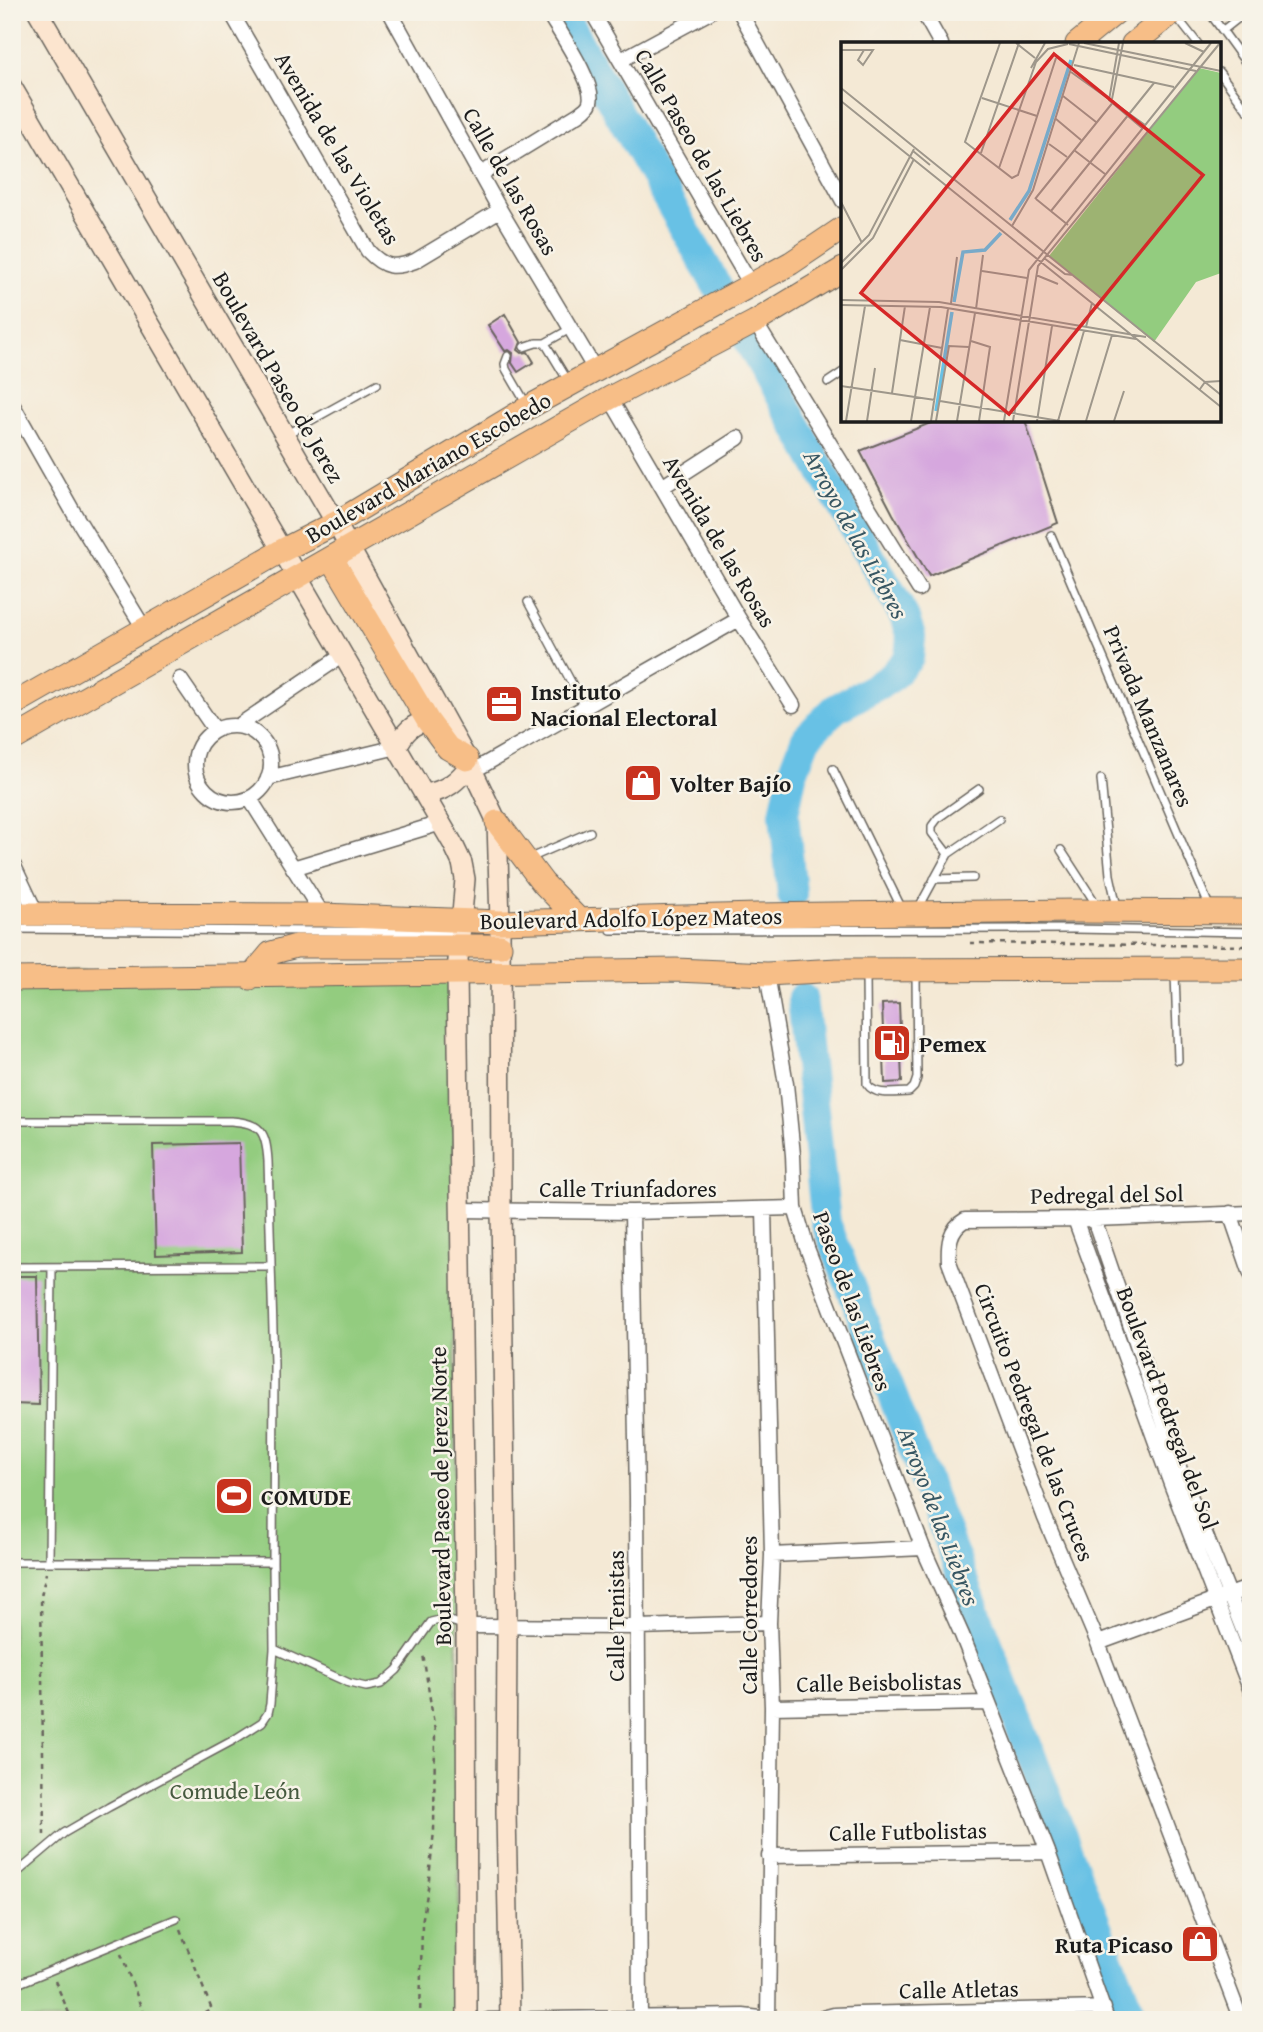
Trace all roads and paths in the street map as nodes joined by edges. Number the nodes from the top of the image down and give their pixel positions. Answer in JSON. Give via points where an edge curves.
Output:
{"nodes":[{"id":1,"x":38,"y":12,"type":"edge"},
{"id":2,"x":231,"y":12,"type":"edge"},
{"id":3,"x":390,"y":12,"type":"edge"},
{"id":4,"x":548,"y":12,"type":"edge"},
{"id":5,"x":592,"y":12,"type":"edge"},
{"id":6,"x":710,"y":12,"type":"edge"},
{"id":7,"x":740,"y":12,"type":"edge"},
{"id":8,"x":923,"y":12,"type":"edge"},
{"id":9,"x":1043,"y":12,"type":"edge"},
{"id":10,"x":1054,"y":12,"type":"edge"},
{"id":11,"x":1173,"y":12,"type":"edge"},
{"id":12,"x":1209,"y":12,"type":"edge"},
{"id":13,"x":1246,"y":12,"type":"edge"},
{"id":14,"x":1108,"y":15,"type":"edge"},
{"id":15,"x":1223,"y":31,"type":"junction"},
{"id":16,"x":940,"y":42,"type":"edge"},
{"id":17,"x":1079,"y":42,"type":"edge"},
{"id":18,"x":1136,"y":42,"type":"edge"},
{"id":19,"x":1196,"y":42,"type":"edge"},
{"id":20,"x":621,"y":61,"type":"junction"},
{"id":21,"x":1251,"y":70,"type":"edge"},
{"id":22,"x":1221,"y":75,"type":"edge"},
{"id":23,"x":12,"y":87,"type":"edge"},
{"id":24,"x":1247,"y":110,"type":"dead end"},
{"id":25,"x":481,"y":174,"type":"junction"},
{"id":26,"x":841,"y":197,"type":"edge"},
{"id":27,"x":500,"y":210,"type":"junction"},
{"id":28,"x":841,"y":229,"type":"edge"},
{"id":29,"x":841,"y":270,"type":"edge"},
{"id":30,"x":751,"y":285,"type":"junction"},
{"id":31,"x":755,"y":322,"type":"junction"},
{"id":32,"x":571,"y":329,"type":"junction"},
{"id":33,"x":545,"y":343,"type":"junction"},
{"id":34,"x":524,"y":347,"type":"dead end"},
{"id":35,"x":508,"y":356,"type":"dead end"},
{"id":36,"x":596,"y":371,"type":"junction"},
{"id":37,"x":841,"y":373,"type":"edge"},
{"id":38,"x":828,"y":382,"type":"dead end"},
{"id":39,"x":376,"y":384,"type":"dead end"},
{"id":40,"x":570,"y":384,"type":"junction"},
{"id":41,"x":610,"y":398,"type":"junction"},
{"id":42,"x":12,"y":404,"type":"edge"},
{"id":43,"x":529,"y":407,"type":"junction"},
{"id":44,"x":285,"y":436,"type":"junction"},
{"id":45,"x":738,"y":438,"type":"dead end"},
{"id":46,"x":662,"y":487,"type":"junction"},
{"id":47,"x":336,"y":523,"type":"junction"},
{"id":48,"x":1051,"y":535,"type":"dead end"},
{"id":49,"x":283,"y":550,"type":"junction"},
{"id":50,"x":341,"y":554,"type":"junction"},
{"id":51,"x":297,"y":578,"type":"junction"},
{"id":52,"x":919,"y":589,"type":"dead end"},
{"id":53,"x":528,"y":602,"type":"dead end"},
{"id":54,"x":739,"y":620,"type":"junction"},
{"id":55,"x":145,"y":630,"type":"junction"},
{"id":56,"x":343,"y":654,"type":"junction"},
{"id":57,"x":180,"y":679,"type":"dead end"},
{"id":58,"x":12,"y":705,"type":"edge"},
{"id":59,"x":793,"y":705,"type":"dead end"},
{"id":60,"x":584,"y":706,"type":"junction"},
{"id":61,"x":428,"y":721,"type":"junction"},
{"id":62,"x":238,"y":726,"type":"junction"},
{"id":63,"x":215,"y":730,"type":"junction"},
{"id":64,"x":12,"y":740,"type":"edge"},
{"id":65,"x":397,"y":747,"type":"junction"},
{"id":66,"x":470,"y":765,"type":"junction"},
{"id":67,"x":833,"y":769,"type":"dead end"},
{"id":68,"x":268,"y":778,"type":"junction"},
{"id":69,"x":1101,"y":779,"type":"dead end"},
{"id":70,"x":979,"y":789,"type":"dead end"},
{"id":71,"x":425,"y":794,"type":"junction"},
{"id":72,"x":250,"y":799,"type":"junction"},
{"id":73,"x":999,"y":819,"type":"dead end"},
{"id":74,"x":442,"y":822,"type":"junction"},
{"id":75,"x":497,"y":822,"type":"junction"},
{"id":76,"x":590,"y":832,"type":"dead end"},
{"id":77,"x":1061,"y":850,"type":"dead end"},
{"id":78,"x":948,"y":854,"type":"junction"},
{"id":79,"x":526,"y":860,"type":"junction"},
{"id":80,"x":12,"y":862,"type":"edge"},
{"id":81,"x":293,"y":868,"type":"junction"},
{"id":82,"x":973,"y":877,"type":"dead end"},
{"id":83,"x":934,"y":878,"type":"junction"},
{"id":84,"x":1109,"y":911,"type":"junction"},
{"id":85,"x":1212,"y":912,"type":"junction"},
{"id":86,"x":1251,"y":912,"type":"edge"},
{"id":87,"x":910,"y":913,"type":"junction"},
{"id":88,"x":12,"y":914,"type":"edge"},
{"id":89,"x":36,"y":914,"type":"junction"},
{"id":90,"x":323,"y":915,"type":"junction"},
{"id":91,"x":587,"y":925,"type":"junction"},
{"id":92,"x":12,"y":929,"type":"edge"},
{"id":93,"x":500,"y":932,"type":"junction"},
{"id":94,"x":1251,"y":932,"type":"edge"},
{"id":95,"x":463,"y":933,"type":"junction"},
{"id":96,"x":970,"y":943,"type":"dead end"},
{"id":97,"x":1251,"y":946,"type":"edge"},
{"id":98,"x":1175,"y":969,"type":"junction"},
{"id":99,"x":1251,"y":969,"type":"edge"},
{"id":100,"x":866,"y":970,"type":"junction"},
{"id":101,"x":916,"y":970,"type":"junction"},
{"id":102,"x":457,"y":972,"type":"junction"},
{"id":103,"x":500,"y":973,"type":"junction"},
{"id":104,"x":767,"y":974,"type":"junction"},
{"id":105,"x":250,"y":978,"type":"junction"},
{"id":106,"x":12,"y":979,"type":"edge"},
{"id":107,"x":1178,"y":1060,"type":"dead end"},
{"id":108,"x":12,"y":1121,"type":"edge"},
{"id":109,"x":795,"y":1208,"type":"junction"},
{"id":110,"x":764,"y":1209,"type":"junction"},
{"id":111,"x":461,"y":1210,"type":"junction"},
{"id":112,"x":501,"y":1210,"type":"junction"},
{"id":113,"x":632,"y":1212,"type":"junction"},
{"id":114,"x":1230,"y":1213,"type":"junction"},
{"id":115,"x":1251,"y":1213,"type":"edge"},
{"id":116,"x":1075,"y":1219,"type":"junction"},
{"id":117,"x":1094,"y":1219,"type":"junction"},
{"id":118,"x":965,"y":1220,"type":"joint"},
{"id":119,"x":271,"y":1266,"type":"junction"},
{"id":120,"x":12,"y":1267,"type":"edge"},
{"id":121,"x":52,"y":1267,"type":"junction"},
{"id":122,"x":1251,"y":1273,"type":"edge"},
{"id":123,"x":923,"y":1548,"type":"junction"},
{"id":124,"x":772,"y":1555,"type":"junction"},
{"id":125,"x":12,"y":1562,"type":"edge"},
{"id":126,"x":49,"y":1562,"type":"junction"},
{"id":127,"x":274,"y":1562,"type":"junction"},
{"id":128,"x":1251,"y":1587,"type":"edge"},
{"id":129,"x":1231,"y":1595,"type":"junction"},
{"id":130,"x":1215,"y":1601,"type":"junction"},
{"id":131,"x":769,"y":1623,"type":"junction"},
{"id":132,"x":466,"y":1626,"type":"junction"},
{"id":133,"x":638,"y":1627,"type":"junction"},
{"id":134,"x":507,"y":1628,"type":"junction"},
{"id":135,"x":420,"y":1637,"type":"junction"},
{"id":136,"x":1098,"y":1643,"type":"junction"},
{"id":137,"x":274,"y":1649,"type":"junction"},
{"id":138,"x":1251,"y":1650,"type":"edge"},
{"id":139,"x":1251,"y":1691,"type":"edge"},
{"id":140,"x":988,"y":1703,"type":"junction"},
{"id":141,"x":772,"y":1707,"type":"junction"},
{"id":142,"x":44,"y":1849,"type":"junction"},
{"id":143,"x":1048,"y":1852,"type":"junction"},
{"id":144,"x":769,"y":1856,"type":"junction"},
{"id":145,"x":12,"y":1877,"type":"edge"},
{"id":146,"x":176,"y":1919,"type":"joint"},
{"id":147,"x":117,"y":1943,"type":"junction"},
{"id":148,"x":51,"y":1970,"type":"junction"},
{"id":149,"x":12,"y":1986,"type":"edge"},
{"id":150,"x":1105,"y":2014,"type":"edge"},
{"id":151,"x":640,"y":2018,"type":"edge"},
{"id":152,"x":510,"y":2019,"type":"edge"},
{"id":153,"x":772,"y":2019,"type":"edge"},
{"id":154,"x":72,"y":2020,"type":"edge"},
{"id":155,"x":146,"y":2020,"type":"edge"},
{"id":156,"x":190,"y":2020,"type":"edge"},
{"id":157,"x":420,"y":2020,"type":"edge"},
{"id":158,"x":467,"y":2020,"type":"edge"},
{"id":159,"x":488,"y":2020,"type":"edge"},
{"id":160,"x":815,"y":2020,"type":"edge"},
{"id":161,"x":1241,"y":2020,"type":"edge"}],
"edges":[{"from":1,"to":44,"type":"main road","name":"Boulevard Paseo de Jerez"},
{"from":2,"to":27,"type":"street","name":"Avenida de las Violetas","via":[[378,262],[388,267],[415,261]]},
{"from":3,"to":25,"type":"street","name":"Calle de las Rosas"},
{"from":4,"to":25,"type":"street","via":[[584,75],[592,94],[590,105]]},
{"from":5,"to":20,"type":"street","name":"Calle Paseo de las Liebres"},
{"from":6,"to":20,"type":"street"},
{"from":7,"to":26,"type":"street"},
{"from":8,"to":16,"type":"street"},
{"from":9,"to":10,"type":"lane"},
{"from":11,"to":18,"type":"main road"},
{"from":11,"to":19,"type":"lane"},
{"from":12,"to":15,"type":"lane"},
{"from":13,"to":15,"type":"lane"},
{"from":14,"to":17,"type":"main road"},
{"from":15,"to":21,"type":"lane"},
{"from":20,"to":30,"type":"street","name":"Calle Paseo de las Liebres"},
{"from":22,"to":24,"type":"lane"},
{"from":23,"to":49,"type":"main road"},
{"from":25,"to":27,"type":"street","name":"Calle de las Rosas"},
{"from":27,"to":32,"type":"street","name":"Calle de las Rosas"},
{"from":28,"to":30,"type":"main road","name":"Boulevard Mariano Escobedo"},
{"from":29,"to":31,"type":"main road","name":"Boulevard Mariano Escobedo"},
{"from":30,"to":36,"type":"main road","name":"Boulevard Mariano Escobedo"},
{"from":31,"to":41,"type":"main road","name":"Boulevard Mariano Escobedo"},
{"from":31,"to":52,"type":"street"},
{"from":32,"to":33,"type":"lane"},
{"from":32,"to":36,"type":"street","name":"Calle de las Rosas"},
{"from":33,"to":34,"type":"lane"},
{"from":33,"to":40,"type":"lane"},
{"from":35,"to":43,"type":"lane","via":[[506,369]]},
{"from":36,"to":40,"type":"main road","name":"Boulevard Mariano Escobedo"},
{"from":37,"to":38,"type":"lane"},
{"from":39,"to":44,"type":"lane"},
{"from":40,"to":43,"type":"main road","name":"Boulevard Mariano Escobedo"},
{"from":41,"to":46,"type":"street","name":"Avenida de las Rosas"},
{"from":41,"to":50,"type":"main road","name":"Boulevard Mariano Escobedo"},
{"from":42,"to":55,"type":"street"},
{"from":43,"to":47,"type":"main road","name":"Boulevard Mariano Escobedo"},
{"from":44,"to":47,"type":"main road","name":"Boulevard Paseo de Jerez"},
{"from":45,"to":46,"type":"street"},
{"from":46,"to":54,"type":"street","name":"Avenida de las Rosas"},
{"from":47,"to":49,"type":"main road","name":"Boulevard Mariano Escobedo"},
{"from":47,"to":50,"type":"main road","name":"Boulevard Paseo de Jerez"},
{"from":48,"to":85,"type":"lane","name":"Privada Manzanares"},
{"from":49,"to":51,"type":"main road"},
{"from":49,"to":55,"type":"main road","name":"Boulevard Mariano Escobedo"},
{"from":50,"to":51,"type":"main road","name":"Boulevard Mariano Escobedo"},
{"from":50,"to":61,"type":"main road"},
{"from":50,"to":66,"type":"main road","name":"Boulevard Paseo de Jerez"},
{"from":51,"to":56,"type":"main road"},
{"from":51,"to":64,"type":"main road","name":"Boulevard Mariano Escobedo"},
{"from":53,"to":60,"type":"lane"},
{"from":54,"to":59,"type":"street","name":"Avenida de las Rosas"},
{"from":54,"to":60,"type":"street"},
{"from":55,"to":58,"type":"main road","name":"Boulevard Mariano Escobedo"},
{"from":56,"to":62,"type":"street"},
{"from":56,"to":65,"type":"main road"},
{"from":57,"to":63,"type":"street"},
{"from":60,"to":66,"type":"street"},
{"from":61,"to":65,"type":"main road","via":[[410,728]]},
{"from":61,"to":66,"type":"main road"},
{"from":62,"to":63,"type":"street"},
{"from":62,"to":68,"type":"street","via":[[254,732],[266,745],[271,761]]},
{"from":63,"to":72,"type":"street","via":[[200,743],[194,762],[198,782],[211,797],[230,803]]},
{"from":65,"to":68,"type":"street"},
{"from":65,"to":71,"type":"main road"},
{"from":66,"to":71,"type":"main road","via":[[453,784]]},
{"from":66,"to":75,"type":"main road","name":"Boulevard Paseo de Jerez"},
{"from":67,"to":87,"type":"lane"},
{"from":68,"to":72,"type":"street"},
{"from":69,"to":84,"type":"lane"},
{"from":70,"to":78,"type":"lane","via":[[932,826]]},
{"from":71,"to":74,"type":"main road"},
{"from":72,"to":81,"type":"street"},
{"from":73,"to":78,"type":"lane"},
{"from":74,"to":81,"type":"street"},
{"from":74,"to":95,"type":"main road","via":[[462,863]]},
{"from":75,"to":79,"type":"main road"},
{"from":75,"to":93,"type":"main road","name":"Boulevard Paseo de Jerez"},
{"from":76,"to":79,"type":"lane"},
{"from":77,"to":84,"type":"lane"},
{"from":78,"to":83,"type":"lane"},
{"from":79,"to":91,"type":"main road","via":[[557,899]]},
{"from":80,"to":89,"type":"street"},
{"from":81,"to":90,"type":"street"},
{"from":82,"to":83,"type":"lane"},
{"from":83,"to":87,"type":"lane"},
{"from":84,"to":85,"type":"main road","name":"Boulevard Adolfo López Mateos"},
{"from":84,"to":87,"type":"main road","name":"Boulevard Adolfo López Mateos"},
{"from":85,"to":86,"type":"main road","name":"Boulevard Adolfo López Mateos"},
{"from":87,"to":91,"type":"main road","name":"Boulevard Adolfo López Mateos","via":[[756,915]]},
{"from":88,"to":89,"type":"main road","name":"Boulevard Adolfo López Mateos"},
{"from":89,"to":90,"type":"main road","name":"Boulevard Adolfo López Mateos"},
{"from":90,"to":95,"type":"main road","name":"Boulevard Adolfo López Mateos"},
{"from":91,"to":93,"type":"main road","name":"Boulevard Adolfo López Mateos"},
{"from":91,"to":94,"type":"lane"},
{"from":92,"to":95,"type":"lane"},
{"from":93,"to":95,"type":"main road","name":"Boulevard Adolfo López Mateos"},
{"from":93,"to":103,"type":"main road","name":"Boulevard Paseo de Jerez"},
{"from":95,"to":102,"type":"main road"},
{"from":95,"to":105,"type":"main road","via":[[296,946],[271,953]]},
{"from":96,"to":97,"type":"path"},
{"from":98,"to":99,"type":"main road"},
{"from":98,"to":101,"type":"main road"},
{"from":98,"to":107,"type":"lane"},
{"from":100,"to":101,"type":"main road"},
{"from":100,"to":101,"type":"lane","via":[[867,1084],[877,1092],[909,1092],[917,1078]]},
{"from":100,"to":104,"type":"main road"},
{"from":102,"to":103,"type":"main road"},
{"from":102,"to":105,"type":"main road"},
{"from":102,"to":111,"type":"main road","name":"Boulevard Paseo de Jerez Norte"},
{"from":103,"to":104,"type":"main road","via":[[676,970]]},
{"from":103,"to":112,"type":"main road"},
{"from":104,"to":109,"type":"street","name":"Paseo de las Liebres","via":[[786,1084]]},
{"from":105,"to":106,"type":"main road"},
{"from":108,"to":119,"type":"lane","via":[[231,1121],[257,1126],[267,1148]]},
{"from":109,"to":110,"type":"street","name":"Calle Triunfadores"},
{"from":109,"to":123,"type":"street","name":"Paseo de las Liebres","via":[[832,1317]]},
{"from":110,"to":113,"type":"street","name":"Calle Triunfadores"},
{"from":110,"to":124,"type":"street","name":"Calle Corredores"},
{"from":111,"to":112,"type":"street","name":"Calle Triunfadores"},
{"from":111,"to":132,"type":"main road","name":"Boulevard Paseo de Jerez Norte"},
{"from":112,"to":113,"type":"street","name":"Calle Triunfadores"},
{"from":112,"to":134,"type":"main road"},
{"from":113,"to":133,"type":"street","name":"Calle Tenistas"},
{"from":114,"to":115,"type":"street","name":"Pedregal del Sol"},
{"from":114,"to":117,"type":"street","name":"Pedregal del Sol"},
{"from":114,"to":122,"type":"street"},
{"from":116,"to":117,"type":"street","name":"Pedregal del Sol"},
{"from":116,"to":118,"type":"street","name":"Pedregal del Sol"},
{"from":116,"to":130,"type":"street","name":"Boulevard Pedregal del Sol"},
{"from":117,"to":129,"type":"street","name":"Boulevard Pedregal del Sol","via":[[1180,1470]]},
{"from":118,"to":136,"type":"street","name":"Circuito Pedregal de las Cruces","via":[[950,1238],[949,1262],[1045,1518]]},
{"from":119,"to":121,"type":"lane"},
{"from":119,"to":127,"type":"lane"},
{"from":120,"to":121,"type":"lane"},
{"from":121,"to":126,"type":"lane"},
{"from":123,"to":124,"type":"street"},
{"from":123,"to":140,"type":"street","name":"Paseo de las Liebres"},
{"from":124,"to":131,"type":"street","name":"Calle Corredores"},
{"from":125,"to":126,"type":"lane"},
{"from":126,"to":127,"type":"lane"},
{"from":126,"to":142,"type":"path","via":[[41,1596]]},
{"from":127,"to":137,"type":"lane"},
{"from":128,"to":129,"type":"street"},
{"from":129,"to":130,"type":"street"},
{"from":129,"to":138,"type":"street","name":"Boulevard Pedregal del Sol"},
{"from":130,"to":136,"type":"street"},
{"from":130,"to":139,"type":"street","name":"Boulevard Pedregal del Sol"},
{"from":131,"to":133,"type":"street"},
{"from":131,"to":141,"type":"street","name":"Calle Corredores"},
{"from":132,"to":134,"type":"street"},
{"from":132,"to":135,"type":"lane","via":[[438,1619]]},
{"from":132,"to":158,"type":"main road","name":"Boulevard Paseo de Jerez Norte"},
{"from":133,"to":134,"type":"street"},
{"from":133,"to":151,"type":"street","name":"Calle Tenistas"},
{"from":134,"to":152,"type":"main road"},
{"from":135,"to":137,"type":"lane","via":[[397,1670],[381,1684],[366,1686],[349,1683]]},
{"from":135,"to":157,"type":"path","via":[[435,1731],[434,1831],[422,1923]]},
{"from":136,"to":161,"type":"street","name":"Circuito Pedregal de las Cruces"},
{"from":137,"to":142,"type":"lane","via":[[270,1704],[262,1722],[64,1833]]},
{"from":140,"to":141,"type":"street","name":"Calle Beisbolistas"},
{"from":140,"to":143,"type":"street","name":"Paseo de las Liebres"},
{"from":141,"to":144,"type":"street","name":"Calle Corredores"},
{"from":142,"to":145,"type":"lane"},
{"from":143,"to":144,"type":"street","name":"Calle Futbolistas"},
{"from":143,"to":150,"type":"street","name":"Paseo de las Liebres"},
{"from":144,"to":153,"type":"street","name":"Calle Corredores"},
{"from":146,"to":147,"type":"lane"},
{"from":146,"to":156,"type":"path","via":[[212,2010]]},
{"from":147,"to":148,"type":"lane"},
{"from":147,"to":155,"type":"path"},
{"from":148,"to":149,"type":"lane"},
{"from":148,"to":154,"type":"path"},
{"from":150,"to":160,"type":"street","name":"Calle Atletas","via":[[857,2014]]},
{"from":151,"to":152,"type":"street"},
{"from":151,"to":153,"type":"street"},
{"from":152,"to":159,"type":"street"}]}
